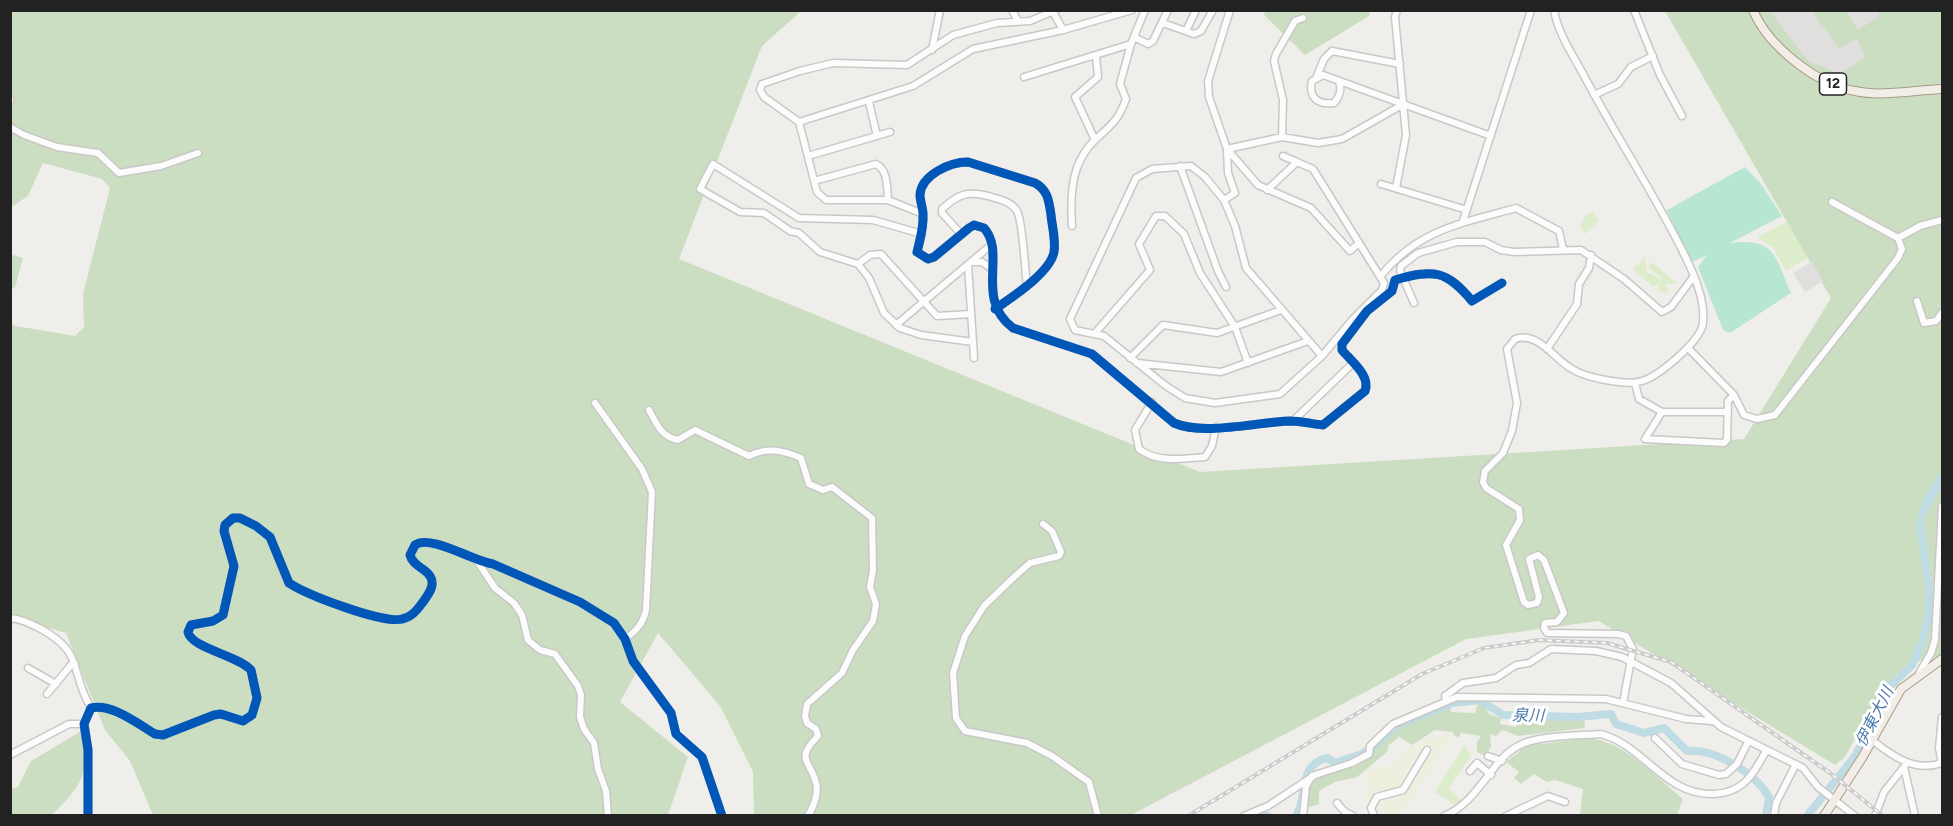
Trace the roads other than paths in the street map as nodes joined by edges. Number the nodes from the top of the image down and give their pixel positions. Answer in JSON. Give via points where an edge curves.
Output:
{"nodes":[{"id":1,"x":940,"y":10,"type":"edge"},
{"id":2,"x":1012,"y":10,"type":"edge"},
{"id":3,"x":1132,"y":10,"type":"edge"},
{"id":4,"x":1145,"y":10,"type":"edge"},
{"id":5,"x":1168,"y":10,"type":"edge"},
{"id":6,"x":1196,"y":10,"type":"edge"},
{"id":7,"x":1213,"y":10,"type":"edge"},
{"id":8,"x":1230,"y":10,"type":"edge"},
{"id":9,"x":1397,"y":10,"type":"edge"},
{"id":10,"x":1531,"y":10,"type":"edge"},
{"id":11,"x":1554,"y":10,"type":"edge"},
{"id":12,"x":1634,"y":10,"type":"edge"},
{"id":13,"x":1753,"y":10,"type":"edge"},
{"id":14,"x":1053,"y":11,"type":"edge"},
{"id":15,"x":1116,"y":13,"type":"edge"},
{"id":16,"x":1303,"y":18,"type":"dead end"},
{"id":17,"x":1018,"y":21,"type":"junction"},
{"id":18,"x":1163,"y":23,"type":"junction"},
{"id":19,"x":1063,"y":30,"type":"junction"},
{"id":20,"x":1186,"y":31,"type":"junction"},
{"id":21,"x":1134,"y":37,"type":"junction"},
{"id":22,"x":1131,"y":44,"type":"junction"},
{"id":23,"x":932,"y":50,"type":"junction"},
{"id":24,"x":1095,"y":56,"type":"junction"},
{"id":25,"x":1653,"y":56,"type":"junction"},
{"id":26,"x":1400,"y":64,"type":"junction"},
{"id":27,"x":1317,"y":76,"type":"junction"},
{"id":28,"x":1024,"y":77,"type":"dead end"},
{"id":29,"x":1339,"y":81,"type":"junction"},
{"id":30,"x":1942,"y":89,"type":"edge"},
{"id":31,"x":1594,"y":95,"type":"junction"},
{"id":32,"x":869,"y":102,"type":"junction"},
{"id":33,"x":1402,"y":105,"type":"junction"},
{"id":34,"x":1682,"y":116,"type":"dead end"},
{"id":35,"x":799,"y":122,"type":"junction"},
{"id":36,"x":10,"y":127,"type":"edge"},
{"id":37,"x":890,"y":132,"type":"dead end"},
{"id":38,"x":876,"y":136,"type":"junction"},
{"id":39,"x":1491,"y":136,"type":"junction"},
{"id":40,"x":1282,"y":137,"type":"junction"},
{"id":41,"x":1095,"y":140,"type":"junction"},
{"id":42,"x":1227,"y":149,"type":"junction"},
{"id":43,"x":198,"y":153,"type":"dead end"},
{"id":44,"x":808,"y":156,"type":"junction"},
{"id":45,"x":1283,"y":156,"type":"dead end"},
{"id":46,"x":1297,"y":162,"type":"junction"},
{"id":47,"x":1180,"y":166,"type":"junction"},
{"id":48,"x":814,"y":181,"type":"junction"},
{"id":49,"x":1381,"y":184,"type":"dead end"},
{"id":50,"x":1396,"y":188,"type":"junction"},
{"id":51,"x":1267,"y":190,"type":"junction"},
{"id":52,"x":888,"y":200,"type":"junction"},
{"id":53,"x":1224,"y":200,"type":"junction"},
{"id":54,"x":1832,"y":202,"type":"dead end"},
{"id":55,"x":1467,"y":210,"type":"junction"},
{"id":56,"x":923,"y":214,"type":"junction"},
{"id":57,"x":799,"y":218,"type":"junction"},
{"id":58,"x":1942,"y":220,"type":"edge"},
{"id":59,"x":1463,"y":221,"type":"junction"},
{"id":60,"x":1072,"y":226,"type":"dead end"},
{"id":61,"x":799,"y":233,"type":"junction"},
{"id":62,"x":922,"y":234,"type":"junction"},
{"id":63,"x":961,"y":234,"type":"junction"},
{"id":64,"x":1898,"y":238,"type":"junction"},
{"id":65,"x":1359,"y":243,"type":"junction"},
{"id":66,"x":991,"y":245,"type":"junction"},
{"id":67,"x":1563,"y":249,"type":"junction"},
{"id":68,"x":1591,"y":255,"type":"junction"},
{"id":69,"x":970,"y":263,"type":"junction"},
{"id":70,"x":858,"y":264,"type":"junction"},
{"id":71,"x":992,"y":270,"type":"junction"},
{"id":72,"x":1694,"y":276,"type":"junction"},
{"id":73,"x":1380,"y":277,"type":"junction"},
{"id":74,"x":1403,"y":278,"type":"junction"},
{"id":75,"x":1502,"y":282,"type":"dead end"},
{"id":76,"x":1027,"y":286,"type":"junction"},
{"id":77,"x":1226,"y":287,"type":"dead end"},
{"id":78,"x":924,"y":300,"type":"junction"},
{"id":79,"x":1917,"y":301,"type":"dead end"},
{"id":80,"x":1414,"y":303,"type":"dead end"},
{"id":81,"x":995,"y":309,"type":"junction"},
{"id":82,"x":1281,"y":310,"type":"junction"},
{"id":83,"x":1942,"y":313,"type":"edge"},
{"id":84,"x":970,"y":314,"type":"junction"},
{"id":85,"x":896,"y":325,"type":"junction"},
{"id":86,"x":1235,"y":327,"type":"junction"},
{"id":87,"x":1096,"y":332,"type":"junction"},
{"id":88,"x":1308,"y":341,"type":"junction"},
{"id":89,"x":973,"y":342,"type":"junction"},
{"id":90,"x":1688,"y":348,"type":"junction"},
{"id":91,"x":1547,"y":349,"type":"junction"},
{"id":92,"x":1322,"y":356,"type":"junction"},
{"id":93,"x":974,"y":358,"type":"dead end"},
{"id":94,"x":1133,"y":361,"type":"junction"},
{"id":95,"x":1248,"y":363,"type":"junction"},
{"id":96,"x":1353,"y":363,"type":"junction"},
{"id":97,"x":1635,"y":382,"type":"junction"},
{"id":98,"x":1734,"y":395,"type":"junction"},
{"id":99,"x":1152,"y":402,"type":"junction"},
{"id":100,"x":595,"y":403,"type":"dead end"},
{"id":101,"x":649,"y":410,"type":"dead end"},
{"id":102,"x":1662,"y":412,"type":"junction"},
{"id":103,"x":1726,"y":412,"type":"junction"},
{"id":104,"x":1293,"y":421,"type":"junction"},
{"id":105,"x":1216,"y":427,"type":"junction"},
{"id":106,"x":1942,"y":506,"type":"edge"},
{"id":107,"x":1043,"y":524,"type":"dead end"},
{"id":108,"x":477,"y":561,"type":"junction"},
{"id":109,"x":10,"y":618,"type":"edge"},
{"id":110,"x":625,"y":639,"type":"junction"},
{"id":111,"x":1942,"y":658,"type":"edge"},
{"id":112,"x":1632,"y":661,"type":"junction"},
{"id":113,"x":75,"y":664,"type":"junction"},
{"id":114,"x":28,"y":668,"type":"dead end"},
{"id":115,"x":1915,"y":679,"type":"junction"},
{"id":116,"x":56,"y":684,"type":"junction"},
{"id":117,"x":48,"y":694,"type":"dead end"},
{"id":118,"x":1446,"y":700,"type":"junction"},
{"id":119,"x":1623,"y":703,"type":"junction"},
{"id":120,"x":91,"y":708,"type":"junction"},
{"id":121,"x":1942,"y":717,"type":"edge"},
{"id":122,"x":1712,"y":721,"type":"junction"},
{"id":123,"x":84,"y":724,"type":"junction"},
{"id":124,"x":1655,"y":738,"type":"dead end"},
{"id":125,"x":1872,"y":740,"type":"junction"},
{"id":126,"x":1748,"y":742,"type":"junction"},
{"id":127,"x":1426,"y":750,"type":"dead end"},
{"id":128,"x":1766,"y":751,"type":"junction"},
{"id":129,"x":10,"y":755,"type":"edge"},
{"id":130,"x":1488,"y":756,"type":"dead end"},
{"id":131,"x":1502,"y":761,"type":"junction"},
{"id":132,"x":1942,"y":763,"type":"edge"},
{"id":133,"x":1796,"y":764,"type":"junction"},
{"id":134,"x":1905,"y":765,"type":"junction"},
{"id":135,"x":1470,"y":771,"type":"dead end"},
{"id":136,"x":1491,"y":775,"type":"junction"},
{"id":137,"x":1306,"y":779,"type":"junction"},
{"id":138,"x":1833,"y":799,"type":"junction"},
{"id":139,"x":1565,"y":802,"type":"dead end"},
{"id":140,"x":1337,"y":803,"type":"dead end"},
{"id":141,"x":88,"y":816,"type":"edge"},
{"id":142,"x":608,"y":816,"type":"edge"},
{"id":143,"x":722,"y":816,"type":"edge"},
{"id":144,"x":808,"y":816,"type":"edge"},
{"id":145,"x":1098,"y":816,"type":"edge"},
{"id":146,"x":1244,"y":816,"type":"edge"},
{"id":147,"x":1303,"y":816,"type":"edge"},
{"id":148,"x":1353,"y":816,"type":"edge"},
{"id":149,"x":1374,"y":816,"type":"edge"},
{"id":150,"x":1444,"y":816,"type":"edge"},
{"id":151,"x":1506,"y":816,"type":"edge"},
{"id":152,"x":1774,"y":816,"type":"edge"},
{"id":153,"x":1824,"y":816,"type":"edge"},
{"id":154,"x":1855,"y":816,"type":"edge"},
{"id":155,"x":1875,"y":816,"type":"edge"},
{"id":156,"x":1915,"y":816,"type":"edge"}],
"edges":[{"from":1,"to":23,"type":"street"},
{"from":2,"to":17,"type":"street"},
{"from":3,"to":15,"type":"street"},
{"from":4,"to":21,"type":"street"},
{"from":5,"to":18,"type":"street"},
{"from":6,"to":20,"type":"street"},
{"from":7,"to":20,"type":"street","via":[[1201,31]]},
{"from":8,"to":42,"type":"street","via":[[1208,81],[1209,97]]},
{"from":9,"to":26,"type":"street"},
{"from":10,"to":39,"type":"street"},
{"from":11,"to":31,"type":"street","via":[[1561,33]]},
{"from":12,"to":25,"type":"street"},
{"from":13,"to":30,"type":"main road","number":"12","via":[[1775,45],[1842,88],[1872,92]]},
{"from":14,"to":17,"type":"street","via":[[1030,21]]},
{"from":14,"to":19,"type":"street"},
{"from":15,"to":19,"type":"street"},
{"from":16,"to":40,"type":"street","via":[[1295,21],[1274,61],[1283,100]]},
{"from":17,"to":23,"type":"street","via":[[974,28]]},
{"from":18,"to":20,"type":"street"},
{"from":18,"to":21,"type":"street","via":[[1154,41],[1148,44]]},
{"from":19,"to":32,"type":"street","via":[[973,49],[932,76]]},
{"from":21,"to":22,"type":"street"},
{"from":22,"to":24,"type":"street"},
{"from":22,"to":41,"type":"street","via":[[1120,84],[1126,99],[1120,116]]},
{"from":23,"to":35,"type":"street","via":[[907,65],[833,63],[762,84],[764,97]]},
{"from":24,"to":28,"type":"street"},
{"from":24,"to":41,"type":"street","via":[[1098,77],[1075,97]]},
{"from":25,"to":31,"type":"street","via":[[1631,67],[1617,84]]},
{"from":25,"to":34,"type":"street"},
{"from":26,"to":27,"type":"street","via":[[1332,51]]},
{"from":26,"to":33,"type":"street"},
{"from":27,"to":29,"type":"street"},
{"from":27,"to":29,"type":"street","via":[[1310,89],[1318,103],[1334,103],[1339,98]]},
{"from":29,"to":33,"type":"street"},
{"from":31,"to":72,"type":"street","via":[[1652,192]]},
{"from":32,"to":35,"type":"street"},
{"from":32,"to":38,"type":"street"},
{"from":33,"to":39,"type":"street"},
{"from":33,"to":40,"type":"street","via":[[1342,139],[1318,143]]},
{"from":33,"to":50,"type":"street","via":[[1406,135]]},
{"from":35,"to":44,"type":"street"},
{"from":36,"to":43,"type":"street","via":[[57,147],[98,153],[119,173],[161,166]]},
{"from":37,"to":38,"type":"street"},
{"from":38,"to":44,"type":"street"},
{"from":39,"to":55,"type":"street"},
{"from":40,"to":42,"type":"street"},
{"from":41,"to":60,"type":"street","via":[[1071,180]]},
{"from":42,"to":51,"type":"street"},
{"from":42,"to":53,"type":"street","via":[[1228,173],[1235,193]]},
{"from":44,"to":48,"type":"street"},
{"from":45,"to":46,"type":"street"},
{"from":46,"to":51,"type":"street"},
{"from":46,"to":65,"type":"street","via":[[1313,169]]},
{"from":47,"to":53,"type":"street","via":[[1197,170]]},
{"from":47,"to":77,"type":"street"},
{"from":47,"to":87,"type":"street","via":[[1144,172],[1129,190],[1070,319],[1075,330]]},
{"from":48,"to":52,"type":"street","via":[[817,192],[826,200]]},
{"from":48,"to":52,"type":"street","via":[[876,164],[885,173]]},
{"from":49,"to":50,"type":"street"},
{"from":50,"to":55,"type":"street"},
{"from":51,"to":65,"type":"street","via":[[1311,208],[1350,251]]},
{"from":52,"to":56,"type":"street"},
{"from":53,"to":82,"type":"street","via":[[1235,226],[1242,261]]},
{"from":54,"to":64,"type":"street"},
{"from":55,"to":59,"type":"street"},
{"from":56,"to":62,"type":"street"},
{"from":56,"to":76,"type":"street","via":[[920,194],[926,182],[957,162],[968,162],[1041,187],[1050,202],[1054,251],[1051,260]]},
{"from":57,"to":61,"type":"street"},
{"from":57,"to":61,"type":"street","via":[[713,164],[700,189],[740,212],[764,213]]},
{"from":57,"to":62,"type":"street","via":[[873,220]]},
{"from":58,"to":64,"type":"street"},
{"from":59,"to":67,"type":"street","via":[[1522,209],[1559,231]]},
{"from":59,"to":73,"type":"street","via":[[1414,243]]},
{"from":61,"to":70,"type":"street","via":[[820,252]]},
{"from":62,"to":63,"type":"street","via":[[917,252],[928,259]]},
{"from":63,"to":66,"type":"street","via":[[979,226],[987,232]]},
{"from":63,"to":76,"type":"street","via":[[942,209],[959,195],[972,192],[1013,207],[1019,217]]},
{"from":64,"to":98,"type":"street","via":[[1902,249],[1898,258],[1775,415],[1757,419],[1744,415]]},
{"from":65,"to":73,"type":"street"},
{"from":66,"to":69,"type":"street"},
{"from":66,"to":71,"type":"street"},
{"from":67,"to":68,"type":"street"},
{"from":67,"to":74,"type":"street","via":[[1514,252],[1485,242],[1457,243],[1418,253],[1401,266]]},
{"from":68,"to":72,"type":"street","via":[[1662,312],[1671,307]]},
{"from":68,"to":91,"type":"street","via":[[1589,268],[1579,284],[1577,304]]},
{"from":69,"to":71,"type":"street","via":[[982,262]]},
{"from":69,"to":78,"type":"street"},
{"from":69,"to":84,"type":"street"},
{"from":70,"to":78,"type":"street","via":[[870,255],[881,254]]},
{"from":70,"to":85,"type":"street","via":[[869,278],[884,314]]},
{"from":71,"to":81,"type":"street"},
{"from":72,"to":90,"type":"street","via":[[1703,326]]},
{"from":73,"to":92,"type":"street","via":[[1384,283],[1382,290]]},
{"from":74,"to":75,"type":"street","via":[[1438,273],[1450,277],[1472,300]]},
{"from":74,"to":80,"type":"street"},
{"from":74,"to":96,"type":"street","via":[[1395,280],[1392,291],[1367,311],[1342,344],[1342,350]]},
{"from":76,"to":81,"type":"street"},
{"from":78,"to":84,"type":"street","via":[[937,316]]},
{"from":78,"to":85,"type":"street"},
{"from":79,"to":83,"type":"street","via":[[1924,322],[1936,321]]},
{"from":81,"to":99,"type":"street","via":[[1012,328],[1092,354]]},
{"from":82,"to":86,"type":"street"},
{"from":82,"to":88,"type":"street"},
{"from":84,"to":89,"type":"street"},
{"from":85,"to":89,"type":"street","via":[[921,335]]},
{"from":86,"to":87,"type":"street","via":[[1200,273],[1184,234],[1160,214],[1139,244],[1150,270]]},
{"from":86,"to":94,"type":"street","via":[[1217,333],[1163,325]]},
{"from":86,"to":95,"type":"street"},
{"from":87,"to":94,"type":"street"},
{"from":88,"to":92,"type":"street"},
{"from":88,"to":95,"type":"street"},
{"from":89,"to":93,"type":"street"},
{"from":90,"to":97,"type":"street","via":[[1648,379]]},
{"from":90,"to":98,"type":"street"},
{"from":91,"to":97,"type":"street","via":[[1583,375]]},
{"from":91,"to":112,"type":"street","via":[[1527,337],[1515,339],[1507,349],[1517,403],[1512,431],[1503,453],[1485,471],[1483,482],[1519,509],[1520,520],[1506,545],[1528,605],[1537,603],[1539,597],[1529,559],[1538,555],[1544,560],[1564,613],[1557,622],[1545,623],[1547,633],[1618,633],[1626,636],[1633,651]]},
{"from":92,"to":94,"type":"street","via":[[1280,394],[1215,403],[1185,398]]},
{"from":94,"to":95,"type":"street","via":[[1221,372]]},
{"from":96,"to":104,"type":"street"},
{"from":96,"to":104,"type":"street","via":[[1365,377],[1365,391],[1323,425]]},
{"from":97,"to":102,"type":"street","via":[[1639,399]]},
{"from":98,"to":103,"type":"street"},
{"from":99,"to":105,"type":"street","via":[[1174,423]]},
{"from":99,"to":105,"type":"street","via":[[1134,437],[1138,448],[1146,454],[1174,460],[1205,457]]},
{"from":100,"to":110,"type":"street","via":[[642,469],[652,492],[644,620]]},
{"from":101,"to":144,"type":"street","via":[[662,433],[671,439],[678,440],[695,430],[749,456],[764,449],[783,450],[801,458],[809,484],[824,490],[832,487],[872,518],[870,587],[876,604],[873,621],[842,673],[807,704],[807,723],[818,736],[808,746],[806,757],[817,787]]},
{"from":102,"to":103,"type":"street"},
{"from":102,"to":103,"type":"street","via":[[1645,439],[1724,442]]},
{"from":104,"to":105,"type":"street"},
{"from":106,"to":115,"type":"street","via":[[1935,639]]},
{"from":107,"to":145,"type":"street","via":[[1052,531],[1061,552],[1059,556],[1030,563],[984,606],[965,636],[953,674],[956,718],[964,731],[1027,743],[1085,778]]},
{"from":108,"to":110,"type":"street","via":[[493,564],[580,602],[614,623]]},
{"from":108,"to":120,"type":"street","via":[[447,546],[418,542],[410,555],[431,577],[430,593],[413,615],[383,619],[289,583],[270,537],[240,518],[232,518],[224,531],[234,566],[223,615],[191,625],[188,632],[194,642],[231,655],[251,670],[257,698],[252,715],[243,721],[214,715],[163,735],[99,706]]},
{"from":108,"to":142,"type":"street","via":[[495,588],[522,615],[528,640],[540,650],[555,654],[578,686],[580,717],[594,743]]},
{"from":109,"to":113,"type":"street","via":[[27,622],[63,642]]},
{"from":110,"to":143,"type":"street","via":[[633,661],[671,713],[676,734],[702,757]]},
{"from":111,"to":115,"type":"main road"},
{"from":112,"to":118,"type":"street","via":[[1596,651],[1551,649],[1496,678],[1463,683],[1445,696]]},
{"from":112,"to":119,"type":"street"},
{"from":112,"to":122,"type":"street","via":[[1690,697]]},
{"from":113,"to":116,"type":"street"},
{"from":113,"to":120,"type":"street"},
{"from":114,"to":116,"type":"street"},
{"from":115,"to":125,"type":"main road","via":[[1896,695]]},
{"from":116,"to":117,"type":"street"},
{"from":118,"to":119,"type":"street","via":[[1476,695],[1605,699]]},
{"from":118,"to":137,"type":"street","via":[[1394,724],[1370,746],[1369,754]]},
{"from":119,"to":122,"type":"street","via":[[1686,719]]},
{"from":120,"to":123,"type":"street"},
{"from":121,"to":132,"type":"street"},
{"from":122,"to":126,"type":"street"},
{"from":123,"to":129,"type":"street","via":[[69,724]]},
{"from":123,"to":141,"type":"street"},
{"from":124,"to":126,"type":"street","via":[[1682,764],[1719,775],[1732,770]]},
{"from":125,"to":134,"type":"street"},
{"from":125,"to":138,"type":"main road"},
{"from":126,"to":128,"type":"street"},
{"from":127,"to":149,"type":"street","via":[[1403,790],[1377,797],[1371,808]]},
{"from":128,"to":131,"type":"street","via":[[1751,778],[1736,789],[1719,793],[1685,791],[1626,745],[1601,734],[1524,743]]},
{"from":128,"to":133,"type":"street"},
{"from":130,"to":131,"type":"street"},
{"from":131,"to":136,"type":"street"},
{"from":132,"to":134,"type":"street"},
{"from":133,"to":138,"type":"street"},
{"from":133,"to":152,"type":"street","via":[[1776,803]]},
{"from":134,"to":155,"type":"street","via":[[1884,792]]},
{"from":134,"to":156,"type":"street"},
{"from":135,"to":136,"type":"street","via":[[1477,763]]},
{"from":136,"to":150,"type":"street","via":[[1461,806]]},
{"from":137,"to":146,"type":"street","via":[[1268,806]]},
{"from":137,"to":147,"type":"street"},
{"from":138,"to":153,"type":"main road"},
{"from":138,"to":154,"type":"street"},
{"from":139,"to":151,"type":"street","via":[[1548,796]]},
{"from":140,"to":148,"type":"street"}]}
